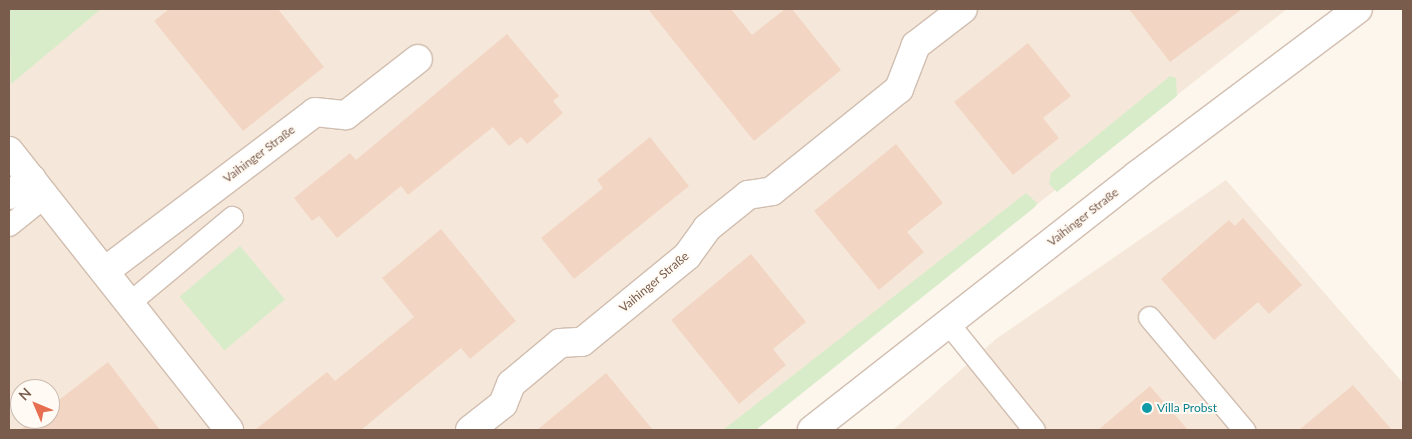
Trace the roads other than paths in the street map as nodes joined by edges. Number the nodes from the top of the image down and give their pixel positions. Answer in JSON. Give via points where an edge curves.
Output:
{"nodes":[{"id":1,"x":963,"y":9,"type":"edge"},
{"id":2,"x":1358,"y":9,"type":"edge"},
{"id":3,"x":418,"y":59,"type":"dead end"},
{"id":4,"x":9,"y":151,"type":"edge"},
{"id":5,"x":39,"y":188,"type":"junction"},
{"id":6,"x":9,"y":195,"type":"edge"},
{"id":7,"x":232,"y":217,"type":"dead end"},
{"id":8,"x":9,"y":225,"type":"edge"},
{"id":9,"x":105,"y":270,"type":"junction"},
{"id":10,"x":130,"y":302,"type":"junction"},
{"id":11,"x":1149,"y":317,"type":"dead end"},
{"id":12,"x":948,"y":323,"type":"junction"},
{"id":13,"x":228,"y":430,"type":"edge"},
{"id":14,"x":470,"y":430,"type":"edge"},
{"id":15,"x":812,"y":430,"type":"edge"},
{"id":16,"x":1034,"y":430,"type":"edge"},
{"id":17,"x":1244,"y":430,"type":"edge"}],
"edges":[{"from":1,"to":14,"type":"street","name":"Vaihinger Straße","via":[[916,46],[899,89],[772,191],[748,195],[707,228],[688,256],[582,342],[560,344],[511,384],[503,404]]},
{"from":2,"to":12,"type":"street","name":"Vaihinger Straße"},
{"from":3,"to":9,"type":"street","name":"Vaihinger Straße","via":[[346,115],[315,112]]},
{"from":4,"to":5,"type":"street"},
{"from":5,"to":6,"type":"street"},
{"from":5,"to":8,"type":"lane"},
{"from":5,"to":9,"type":"street"},
{"from":7,"to":10,"type":"lane"},
{"from":9,"to":10,"type":"street"},
{"from":10,"to":13,"type":"street"},
{"from":11,"to":17,"type":"lane"},
{"from":12,"to":15,"type":"street","name":"Vaihinger Straße"},
{"from":12,"to":16,"type":"lane"}]}
